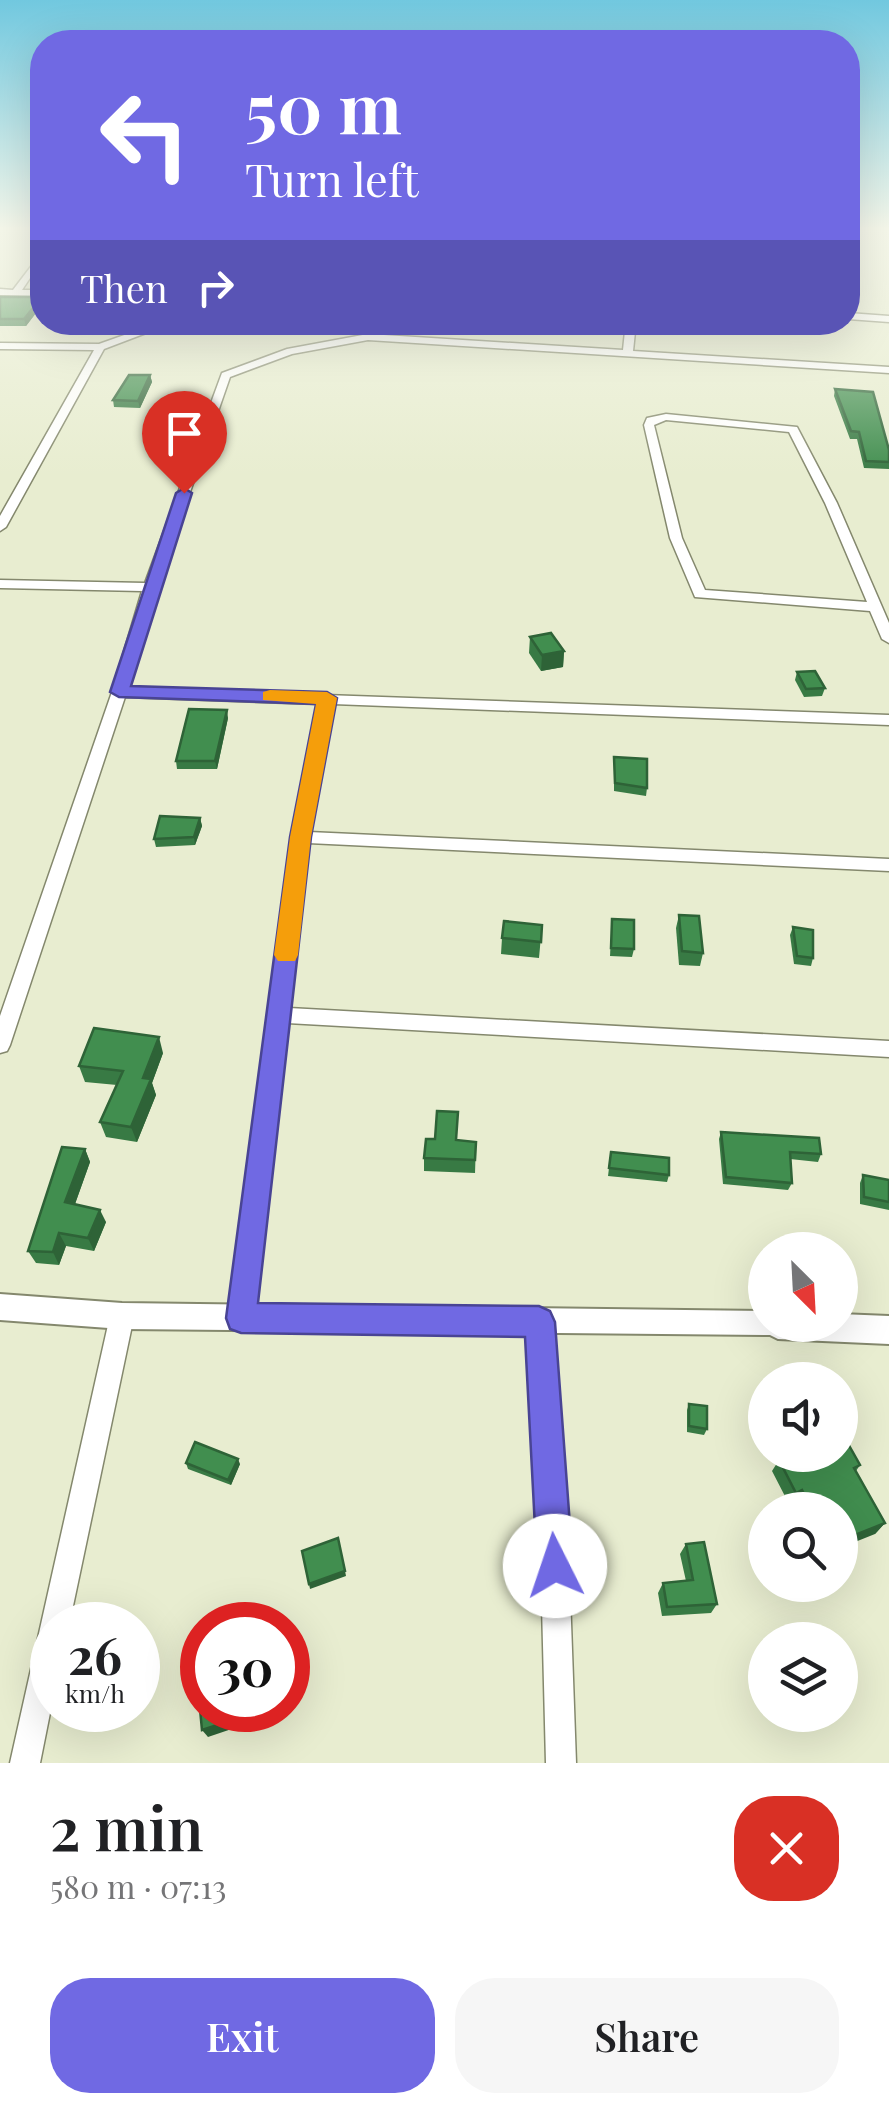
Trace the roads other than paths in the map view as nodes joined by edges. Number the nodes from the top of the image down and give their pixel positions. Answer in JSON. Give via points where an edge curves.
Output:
{"nodes":[{"id":1,"x":860,"y":317,"type":"edge"},
{"id":2,"x":889,"y":319,"type":"edge"},
{"id":3,"x":128,"y":335,"type":"edge"},
{"id":4,"x":630,"y":335,"type":"edge"},
{"id":5,"x":0,"y":346,"type":"edge"},
{"id":6,"x":100,"y":347,"type":"junction"},
{"id":7,"x":628,"y":353,"type":"junction"},
{"id":8,"x":889,"y":370,"type":"edge"},
{"id":9,"x":0,"y":497,"type":"edge"},
{"id":10,"x":18,"y":497,"type":"junction"},
{"id":11,"x":0,"y":527,"type":"edge"},
{"id":12,"x":0,"y":584,"type":"edge"},
{"id":13,"x":150,"y":587,"type":"junction"},
{"id":14,"x":874,"y":607,"type":"junction"},
{"id":15,"x":889,"y":639,"type":"edge"},
{"id":16,"x":119,"y":692,"type":"junction"},
{"id":17,"x":327,"y":698,"type":"junction"},
{"id":18,"x":889,"y":720,"type":"edge"},
{"id":19,"x":300,"y":837,"type":"junction"},
{"id":20,"x":889,"y":865,"type":"edge"},
{"id":21,"x":279,"y":1015,"type":"junction"},
{"id":22,"x":0,"y":1045,"type":"edge"},
{"id":23,"x":889,"y":1049,"type":"edge"},
{"id":24,"x":0,"y":1307,"type":"edge"},
{"id":25,"x":122,"y":1316,"type":"junction"},
{"id":26,"x":241,"y":1318,"type":"junction"},
{"id":27,"x":539,"y":1322,"type":"junction"},
{"id":28,"x":748,"y":1324,"type":"edge"},
{"id":29,"x":858,"y":1329,"type":"edge"},
{"id":30,"x":889,"y":1330,"type":"edge"},
{"id":31,"x":60,"y":1602,"type":"edge"},
{"id":32,"x":32,"y":1732,"type":"edge"},
{"id":33,"x":25,"y":1763,"type":"edge"},
{"id":34,"x":561,"y":1763,"type":"edge"}],
"edges":[{"from":1,"to":2,"type":"street"},
{"from":3,"to":6,"type":"street"},
{"from":4,"to":7,"type":"street"},
{"from":5,"to":6,"type":"street"},
{"from":6,"to":10,"type":"street"},
{"from":7,"to":8,"type":"street"},
{"from":7,"to":13,"type":"street","via":[[368,337],[324,342],[236,370],[220,385]]},
{"from":9,"to":10,"type":"street"},
{"from":10,"to":11,"type":"street"},
{"from":12,"to":13,"type":"street"},
{"from":13,"to":16,"type":"street"},
{"from":14,"to":14,"type":"street","via":[[700,594],[676,538],[652,420],[793,429]]},
{"from":14,"to":15,"type":"street"},
{"from":16,"to":17,"type":"street"},
{"from":16,"to":22,"type":"street"},
{"from":17,"to":18,"type":"street"},
{"from":17,"to":19,"type":"street"},
{"from":19,"to":20,"type":"street"},
{"from":19,"to":21,"type":"street"},
{"from":21,"to":23,"type":"street"},
{"from":21,"to":26,"type":"street"},
{"from":24,"to":25,"type":"street"},
{"from":25,"to":26,"type":"street"},
{"from":25,"to":31,"type":"street"},
{"from":26,"to":27,"type":"street"},
{"from":27,"to":28,"type":"street"},
{"from":27,"to":34,"type":"street"},
{"from":29,"to":30,"type":"street"},
{"from":32,"to":33,"type":"street"}]}
